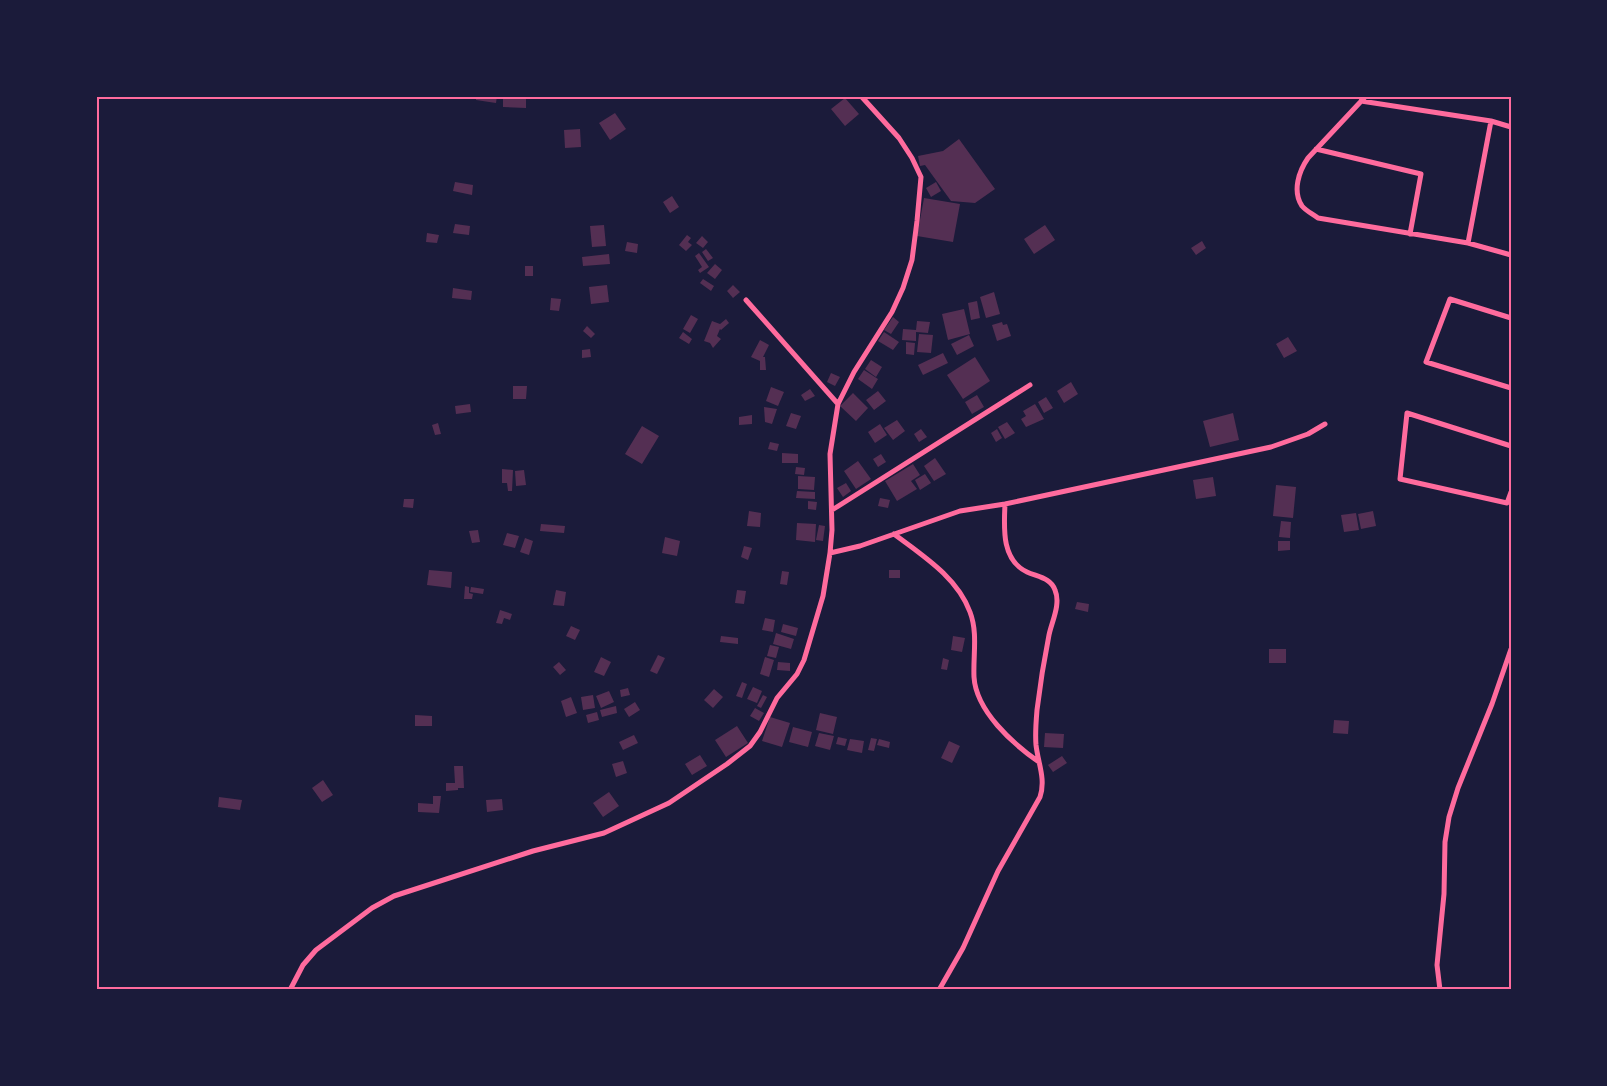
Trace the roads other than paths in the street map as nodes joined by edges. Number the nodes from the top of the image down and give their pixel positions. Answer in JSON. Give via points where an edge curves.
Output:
{"nodes":[{"id":1,"x":861,"y":96,"type":"edge"},
{"id":2,"x":1364,"y":98,"type":"edge"},
{"id":3,"x":1492,"y":121,"type":"junction"},
{"id":4,"x":1511,"y":127,"type":"edge"},
{"id":5,"x":1316,"y":149,"type":"junction"},
{"id":6,"x":1410,"y":234,"type":"junction"},
{"id":7,"x":1468,"y":244,"type":"junction"},
{"id":8,"x":1511,"y":255,"type":"edge"},
{"id":9,"x":746,"y":300,"type":"dead end"},
{"id":10,"x":1511,"y":318,"type":"edge"},
{"id":11,"x":1030,"y":385,"type":"dead end"},
{"id":12,"x":1511,"y":388,"type":"edge"},
{"id":13,"x":838,"y":404,"type":"junction"},
{"id":14,"x":1325,"y":424,"type":"dead end"},
{"id":15,"x":1511,"y":446,"type":"edge"},
{"id":16,"x":1511,"y":492,"type":"edge"},
{"id":17,"x":1005,"y":504,"type":"junction"},
{"id":18,"x":832,"y":510,"type":"junction"},
{"id":19,"x":894,"y":534,"type":"junction"},
{"id":20,"x":830,"y":553,"type":"junction"},
{"id":21,"x":1511,"y":649,"type":"edge"},
{"id":22,"x":1039,"y":762,"type":"junction"},
{"id":23,"x":290,"y":990,"type":"edge"},
{"id":24,"x":939,"y":990,"type":"edge"},
{"id":25,"x":1440,"y":990,"type":"edge"}],
"edges":[{"from":1,"to":13,"type":"street","via":[[899,138],[921,177],[912,260],[903,288]]},
{"from":2,"to":3,"type":"street"},
{"from":2,"to":5,"type":"street"},
{"from":3,"to":4,"type":"street"},
{"from":3,"to":7,"type":"street"},
{"from":5,"to":6,"type":"street","via":[[1421,174]]},
{"from":5,"to":6,"type":"street","via":[[1301,168],[1297,180],[1299,200],[1304,208],[1318,218]]},
{"from":6,"to":7,"type":"street"},
{"from":7,"to":8,"type":"street"},
{"from":9,"to":13,"type":"street"},
{"from":10,"to":12,"type":"street","via":[[1450,299],[1426,362]]},
{"from":11,"to":18,"type":"street"},
{"from":13,"to":18,"type":"street","via":[[830,454]]},
{"from":14,"to":17,"type":"street","via":[[1308,434],[1271,447]]},
{"from":15,"to":16,"type":"street","via":[[1407,413],[1400,479],[1507,503]]},
{"from":17,"to":19,"type":"street","via":[[960,511]]},
{"from":17,"to":22,"type":"street","via":[[1004,537],[1008,551],[1026,572],[1047,580],[1055,588],[1057,596],[1037,710]]},
{"from":18,"to":20,"type":"street"},
{"from":19,"to":20,"type":"street"},
{"from":19,"to":22,"type":"street","via":[[947,576],[963,596],[971,613],[974,679],[984,708],[1004,733]]},
{"from":20,"to":23,"type":"street","via":[[804,660],[777,698],[750,746],[728,764],[668,804],[604,833],[533,851],[394,896],[372,908],[316,950],[303,965]]},
{"from":21,"to":25,"type":"street","via":[[1449,817],[1437,965]]},
{"from":22,"to":24,"type":"street","via":[[1043,781],[1040,797],[998,871],[963,948]]}]}
